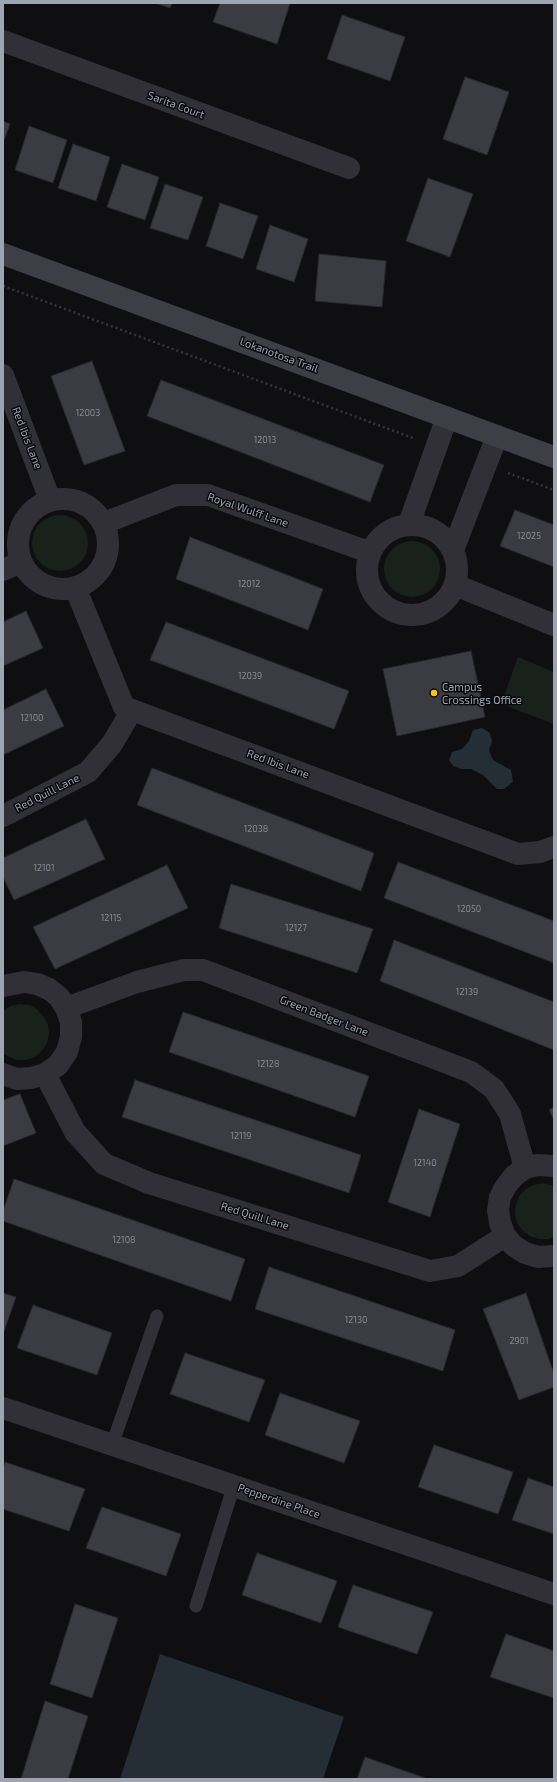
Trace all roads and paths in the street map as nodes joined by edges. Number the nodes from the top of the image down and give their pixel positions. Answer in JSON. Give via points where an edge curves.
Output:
{"nodes":[{"id":1,"x":3,"y":42,"type":"edge"},
{"id":2,"x":349,"y":168,"type":"dead end"},
{"id":3,"x":3,"y":254,"type":"edge"},
{"id":4,"x":3,"y":286,"type":"edge"},
{"id":5,"x":3,"y":376,"type":"edge"},
{"id":6,"x":447,"y":417,"type":"junction"},
{"id":7,"x":406,"y":435,"type":"dead end"},
{"id":8,"x":497,"y":436,"type":"junction"},
{"id":9,"x":554,"y":457,"type":"edge"},
{"id":10,"x":509,"y":474,"type":"dead end"},
{"id":11,"x":554,"y":490,"type":"edge"},
{"id":12,"x":50,"y":500,"type":"junction"},
{"id":13,"x":104,"y":523,"type":"junction"},
{"id":14,"x":409,"y":524,"type":"junction"},
{"id":15,"x":453,"y":550,"type":"junction"},
{"id":16,"x":369,"y":552,"type":"junction"},
{"id":17,"x":12,"y":566,"type":"edge"},
{"id":18,"x":455,"y":585,"type":"junction"},
{"id":19,"x":75,"y":587,"type":"junction"},
{"id":20,"x":554,"y":625,"type":"edge"},
{"id":21,"x":132,"y":710,"type":"junction"},
{"id":22,"x":3,"y":816,"type":"edge"},
{"id":23,"x":554,"y":847,"type":"edge"},
{"id":24,"x":3,"y":986,"type":"edge"},
{"id":25,"x":66,"y":1008,"type":"junction"},
{"id":26,"x":3,"y":1074,"type":"edge"},
{"id":27,"x":45,"y":1074,"type":"junction"},
{"id":28,"x":554,"y":1166,"type":"edge"},
{"id":29,"x":525,"y":1168,"type":"junction"},
{"id":30,"x":505,"y":1236,"type":"junction"},
{"id":31,"x":554,"y":1256,"type":"edge"},
{"id":32,"x":157,"y":1316,"type":"dead end"},
{"id":33,"x":3,"y":1408,"type":"edge"},
{"id":34,"x":112,"y":1445,"type":"junction"},
{"id":35,"x":234,"y":1486,"type":"junction"},
{"id":36,"x":554,"y":1594,"type":"edge"},
{"id":37,"x":196,"y":1606,"type":"dead end"}],
"edges":[{"from":1,"to":2,"type":"street","name":"Sarita Court"},
{"from":3,"to":6,"type":"street","name":"Lokanotosa Trail"},
{"from":4,"to":7,"type":"path"},
{"from":5,"to":12,"type":"street","name":"Red Ibis Lane"},
{"from":6,"to":8,"type":"street","name":"Lokanotosa Trail"},
{"from":6,"to":14,"type":"street"},
{"from":8,"to":9,"type":"street","name":"Lokanotosa Trail"},
{"from":8,"to":15,"type":"street"},
{"from":10,"to":11,"type":"path"},
{"from":12,"to":13,"type":"street","via":[[65,498],[80,502],[93,510]]},
{"from":12,"to":17,"type":"street","via":[[37,506],[26,517],[19,530]]},
{"from":13,"to":16,"type":"street","name":"Royal Wulff Lane","via":[[176,495],[208,495]]},
{"from":13,"to":19,"type":"street","via":[[108,536],[108,551],[103,565],[94,577]]},
{"from":14,"to":15,"type":"street","via":[[434,531],[445,539]]},
{"from":14,"to":16,"type":"street","via":[[385,532]]},
{"from":15,"to":18,"type":"street","via":[[457,561]]},
{"from":16,"to":18,"type":"street","via":[[366,566],[367,581],[373,595],[383,605],[396,612],[410,616],[425,614],[448,598]]},
{"from":17,"to":19,"type":"street","via":[[53,588]]},
{"from":18,"to":20,"type":"street"},
{"from":19,"to":21,"type":"street","name":"Red Ibis Lane","via":[[124,707]]},
{"from":21,"to":22,"type":"street","name":"Red Quill Lane","via":[[112,744],[88,772]]},
{"from":21,"to":23,"type":"street","name":"Red Ibis Lane","via":[[518,854],[540,852]]},
{"from":24,"to":25,"type":"street","via":[[24,982],[37,984],[59,997]]},
{"from":25,"to":27,"type":"street","via":[[71,1022],[71,1037],[58,1065]]},
{"from":25,"to":29,"type":"street","name":"Green Badger Lane","via":[[137,982],[184,970],[203,970],[471,1072],[494,1089],[510,1114]]},
{"from":26,"to":27,"type":"street","via":[[17,1079]]},
{"from":27,"to":30,"type":"street","name":"Red Quill Lane","via":[[75,1132],[104,1164],[149,1183],[430,1271],[458,1266]]},
{"from":28,"to":29,"type":"street","via":[[538,1165]]},
{"from":29,"to":30,"type":"street","via":[[510,1181],[500,1197],[498,1210]]},
{"from":30,"to":31,"type":"street","via":[[525,1253],[538,1257]]},
{"from":32,"to":34,"type":"lane"},
{"from":33,"to":34,"type":"street","name":"Pepperdine Place"},
{"from":34,"to":35,"type":"street","name":"Pepperdine Place"},
{"from":35,"to":36,"type":"street","name":"Pepperdine Place"},
{"from":35,"to":37,"type":"lane"}]}
